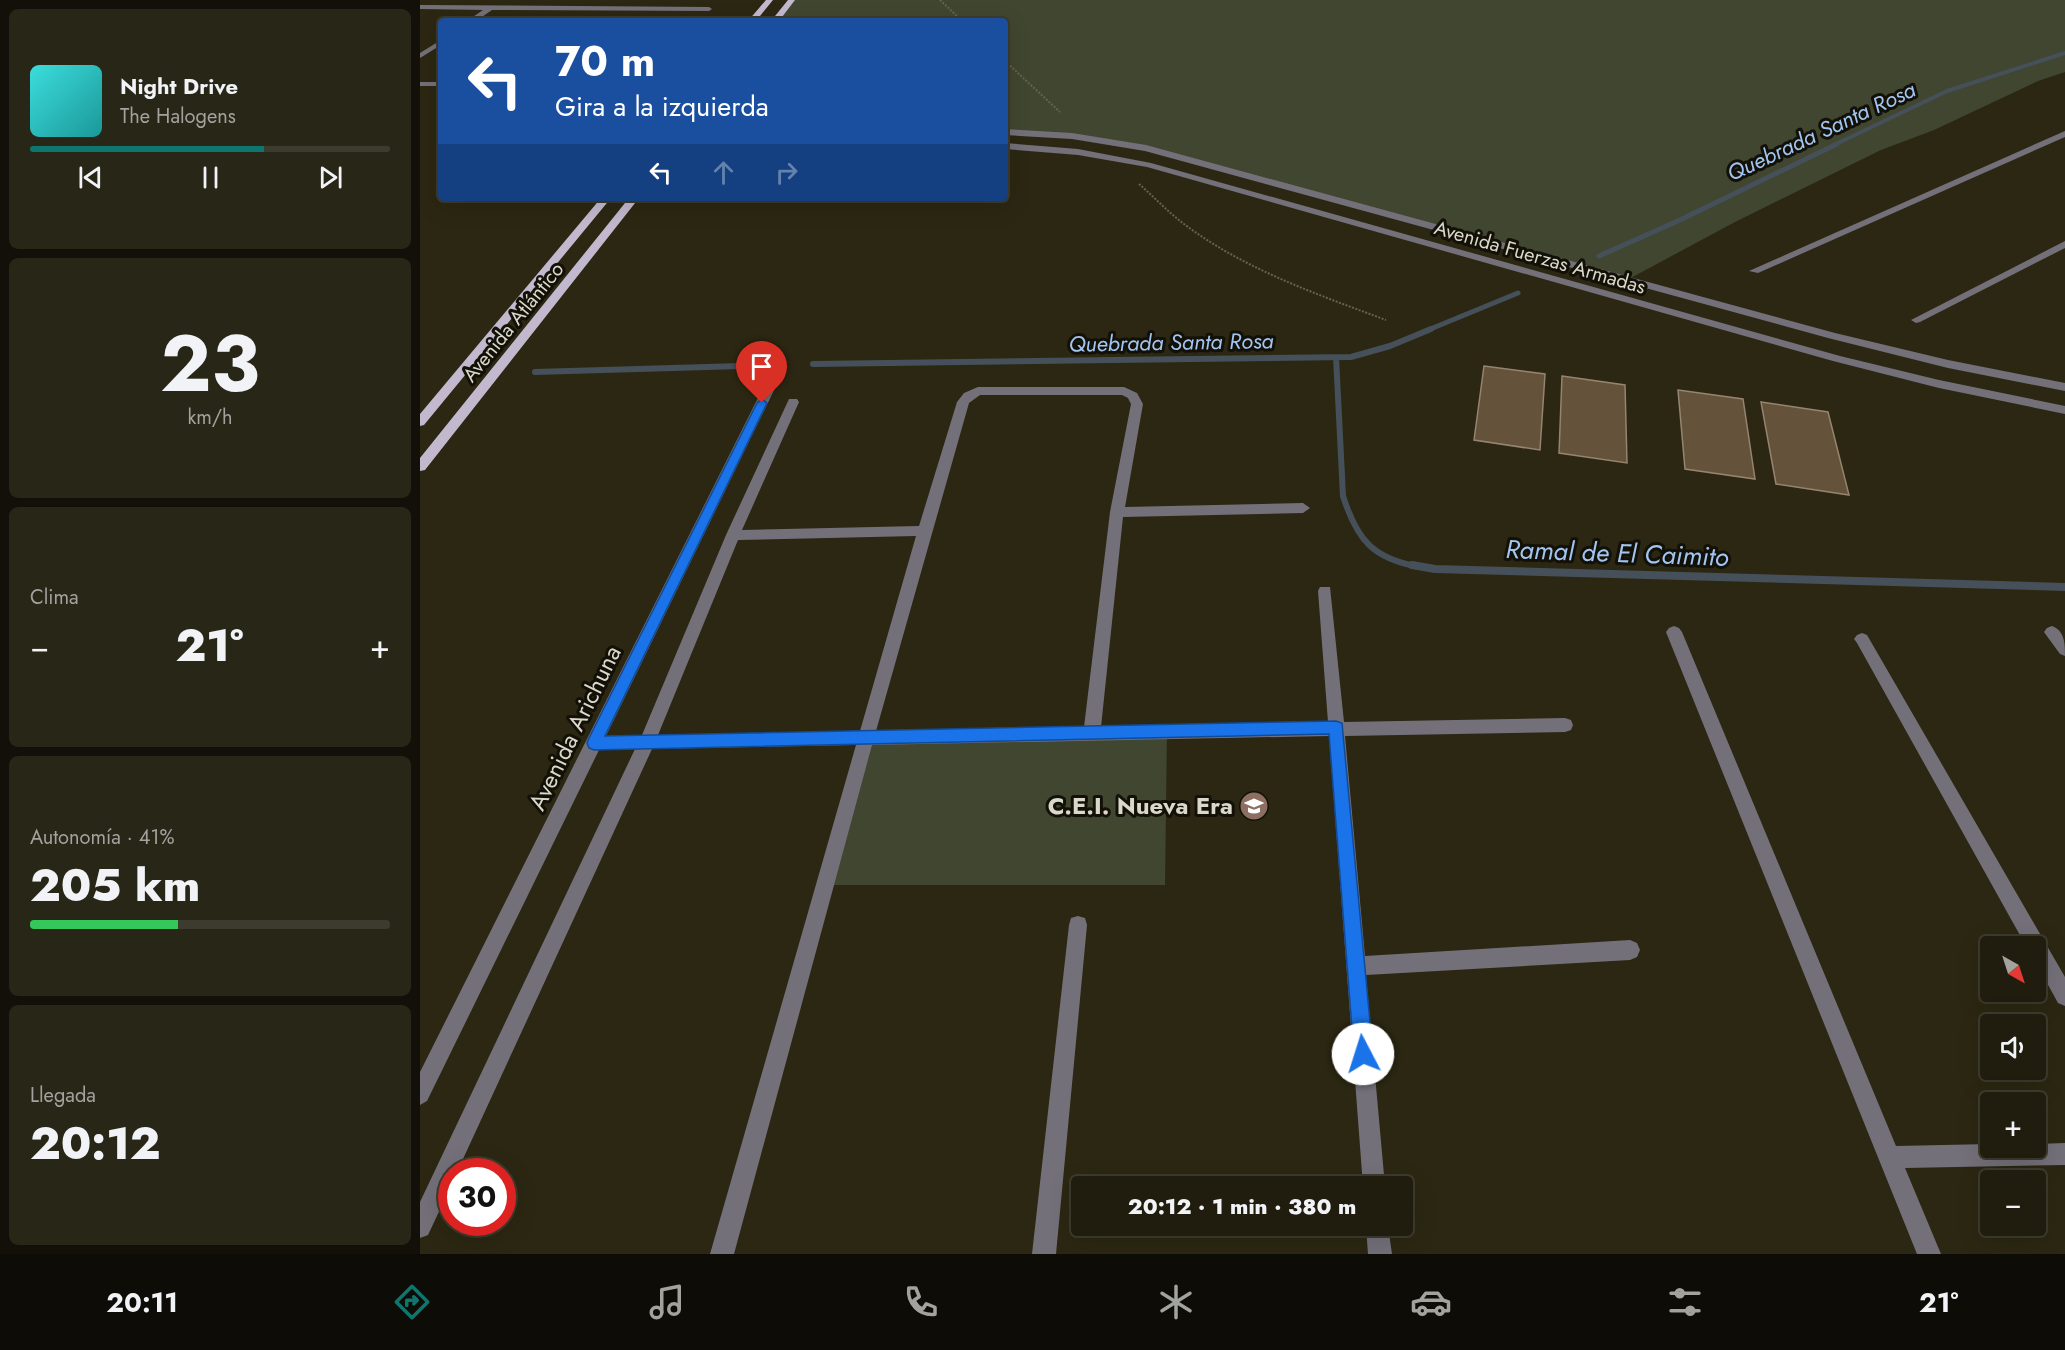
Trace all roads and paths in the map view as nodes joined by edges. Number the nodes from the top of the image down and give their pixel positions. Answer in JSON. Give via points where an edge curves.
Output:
{"nodes":[{"id":1,"x":501,"y":0,"type":"edge"},
{"id":2,"x":770,"y":0,"type":"edge"},
{"id":3,"x":792,"y":0,"type":"edge"},
{"id":4,"x":940,"y":0,"type":"edge"},
{"id":5,"x":420,"y":7,"type":"edge"},
{"id":6,"x":490,"y":7,"type":"junction"},
{"id":7,"x":703,"y":15,"type":"dead end"},
{"id":8,"x":475,"y":18,"type":"edge"},
{"id":9,"x":755,"y":18,"type":"edge"},
{"id":10,"x":777,"y":18,"type":"edge"},
{"id":11,"x":959,"y":18,"type":"edge"},
{"id":12,"x":438,"y":44,"type":"edge"},
{"id":13,"x":420,"y":56,"type":"edge"},
{"id":14,"x":1008,"y":64,"type":"edge"},
{"id":15,"x":420,"y":84,"type":"edge"},
{"id":16,"x":438,"y":84,"type":"edge"},
{"id":17,"x":1060,"y":112,"type":"dead end"},
{"id":18,"x":1008,"y":132,"type":"edge"},
{"id":19,"x":2065,"y":134,"type":"edge"},
{"id":20,"x":1008,"y":146,"type":"edge"},
{"id":21,"x":1139,"y":184,"type":"dead end"},
{"id":22,"x":604,"y":201,"type":"edge"},
{"id":23,"x":632,"y":201,"type":"edge"},
{"id":24,"x":2065,"y":244,"type":"edge"},
{"id":25,"x":1754,"y":270,"type":"dead end"},
{"id":26,"x":1386,"y":320,"type":"dead end"},
{"id":27,"x":1916,"y":320,"type":"dead end"},
{"id":28,"x":772,"y":382,"type":"dead end"},
{"id":29,"x":2065,"y":387,"type":"edge"},
{"id":30,"x":793,"y":402,"type":"dead end"},
{"id":31,"x":2065,"y":410,"type":"edge"},
{"id":32,"x":420,"y":422,"type":"edge"},
{"id":33,"x":420,"y":467,"type":"edge"},
{"id":34,"x":1303,"y":508,"type":"dead end"},
{"id":35,"x":1118,"y":512,"type":"junction"},
{"id":36,"x":924,"y":531,"type":"junction"},
{"id":37,"x":734,"y":535,"type":"junction"},
{"id":38,"x":1324,"y":591,"type":"dead end"},
{"id":39,"x":1674,"y":632,"type":"dead end"},
{"id":40,"x":2052,"y":632,"type":"dead end"},
{"id":41,"x":1862,"y":639,"type":"dead end"},
{"id":42,"x":2065,"y":650,"type":"edge"},
{"id":43,"x":1565,"y":725,"type":"dead end"},
{"id":44,"x":1336,"y":727,"type":"junction"},
{"id":45,"x":1092,"y":732,"type":"junction"},
{"id":46,"x":868,"y":736,"type":"junction"},
{"id":47,"x":648,"y":740,"type":"junction"},
{"id":48,"x":594,"y":743,"type":"junction"},
{"id":49,"x":1078,"y":925,"type":"dead end"},
{"id":50,"x":1630,"y":950,"type":"dead end"},
{"id":51,"x":1356,"y":966,"type":"junction"},
{"id":52,"x":2065,"y":996,"type":"edge"},
{"id":53,"x":420,"y":1094,"type":"edge"},
{"id":54,"x":2065,"y":1154,"type":"edge"},
{"id":55,"x":1891,"y":1158,"type":"junction"},
{"id":56,"x":1373,"y":1176,"type":"edge"},
{"id":57,"x":420,"y":1227,"type":"edge"},
{"id":58,"x":1378,"y":1236,"type":"edge"},
{"id":59,"x":722,"y":1254,"type":"edge"},
{"id":60,"x":1044,"y":1254,"type":"edge"},
{"id":61,"x":1380,"y":1254,"type":"edge"},
{"id":62,"x":1929,"y":1254,"type":"edge"}],
"edges":[{"from":1,"to":6,"type":"street"},
{"from":2,"to":9,"type":"main road"},
{"from":3,"to":10,"type":"main road"},
{"from":4,"to":11,"type":"path"},
{"from":5,"to":6,"type":"street"},
{"from":6,"to":7,"type":"street","via":[[711,7]]},
{"from":6,"to":8,"type":"street"},
{"from":12,"to":13,"type":"street"},
{"from":14,"to":17,"type":"path"},
{"from":15,"to":16,"type":"street"},
{"from":18,"to":29,"type":"street","name":"Avenida Fuerzas Armadas","via":[[1072,136],[1146,148],[1832,336]]},
{"from":19,"to":25,"type":"street"},
{"from":20,"to":31,"type":"street","name":"Avenida Fuerzas Armadas","via":[[1078,152],[1148,165],[1837,359]]},
{"from":21,"to":26,"type":"path","via":[[1190,229],[1244,262]]},
{"from":22,"to":32,"type":"main road","name":"Avenida Atlántico"},
{"from":23,"to":33,"type":"main road","name":"Avenida Atlántico"},
{"from":24,"to":27,"type":"street"},
{"from":28,"to":48,"type":"street","name":"Avenida Arichuna"},
{"from":30,"to":37,"type":"street"},
{"from":34,"to":35,"type":"street"},
{"from":35,"to":36,"type":"street","via":[[1137,404],[1133,396],[1124,391],[978,391],[963,402]]},
{"from":35,"to":45,"type":"street"},
{"from":36,"to":37,"type":"street"},
{"from":36,"to":46,"type":"street"},
{"from":37,"to":47,"type":"street"},
{"from":38,"to":44,"type":"street"},
{"from":39,"to":55,"type":"street"},
{"from":40,"to":42,"type":"street"},
{"from":41,"to":52,"type":"street"},
{"from":43,"to":44,"type":"street"},
{"from":44,"to":45,"type":"street"},
{"from":44,"to":51,"type":"street"},
{"from":45,"to":46,"type":"street"},
{"from":46,"to":47,"type":"street"},
{"from":46,"to":59,"type":"street"},
{"from":47,"to":48,"type":"street"},
{"from":47,"to":57,"type":"street"},
{"from":48,"to":53,"type":"street","name":"Avenida Arichuna"},
{"from":49,"to":60,"type":"street"},
{"from":50,"to":51,"type":"street"},
{"from":51,"to":56,"type":"street"},
{"from":54,"to":55,"type":"street"},
{"from":55,"to":62,"type":"street"},
{"from":58,"to":61,"type":"street"}]}
